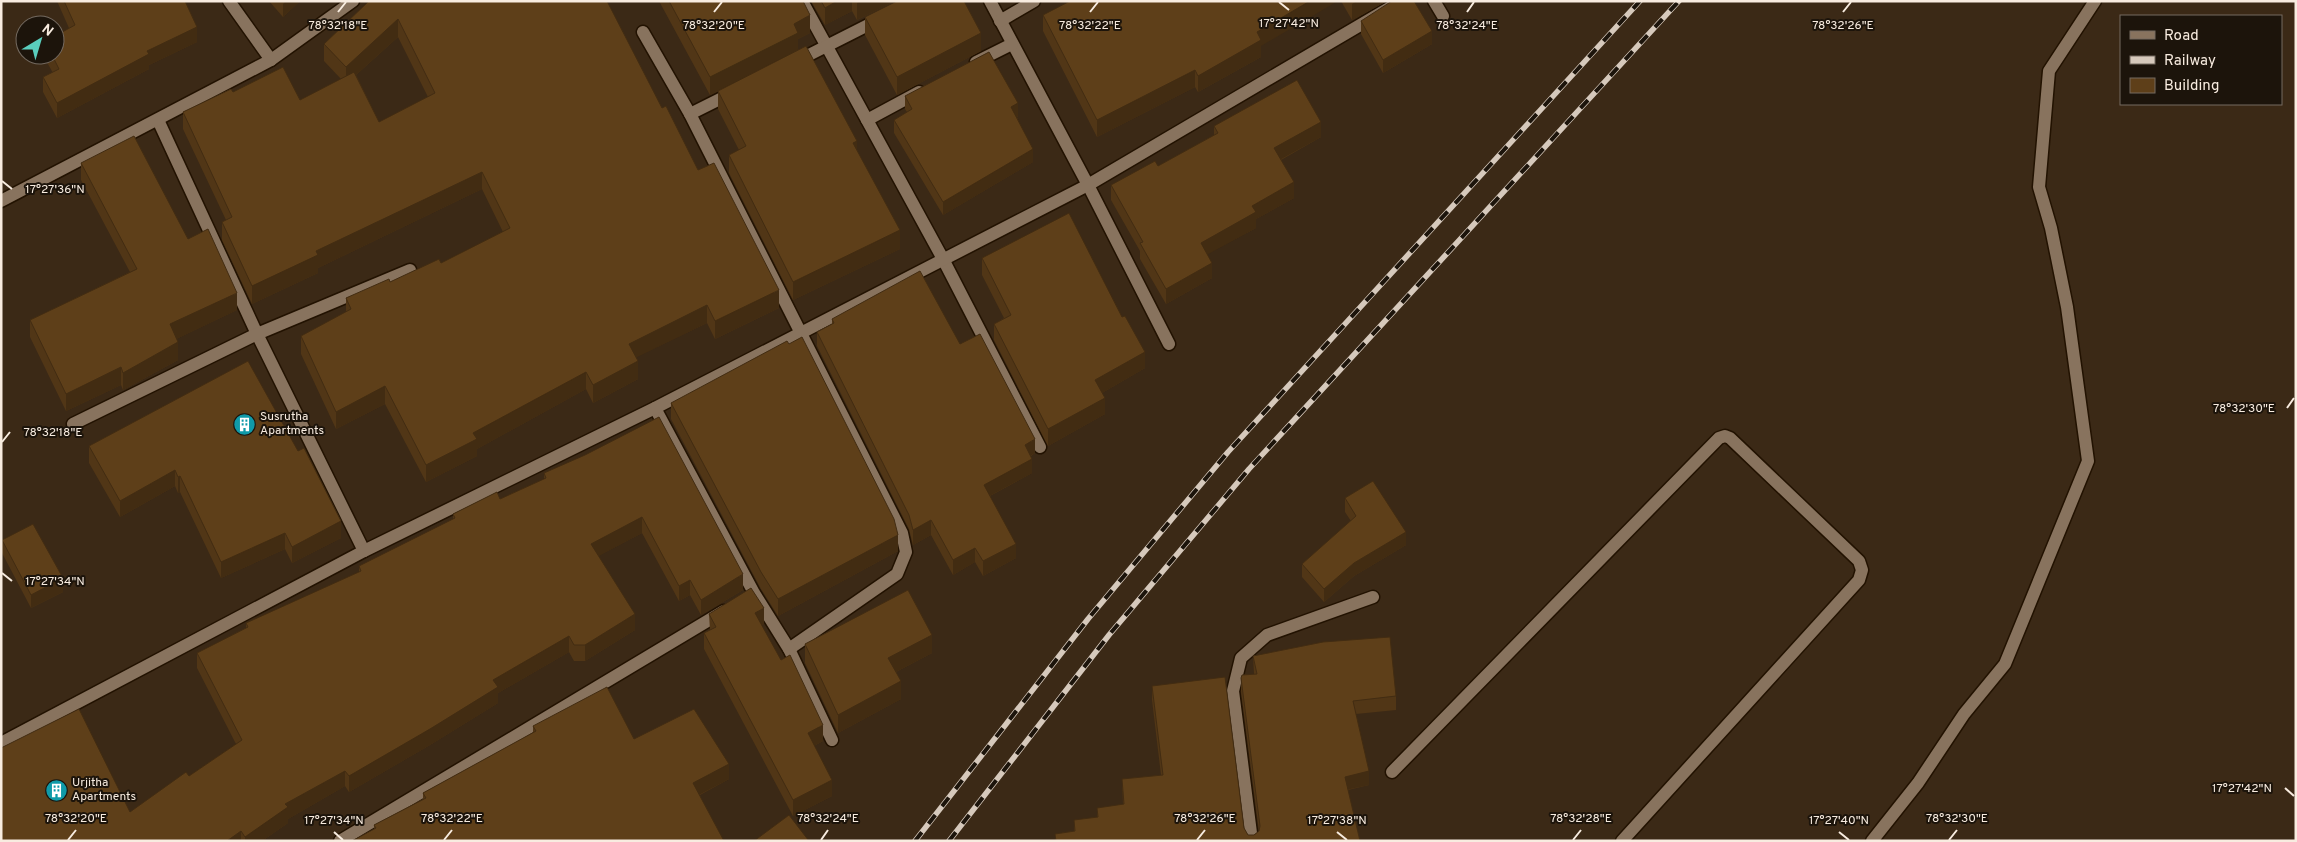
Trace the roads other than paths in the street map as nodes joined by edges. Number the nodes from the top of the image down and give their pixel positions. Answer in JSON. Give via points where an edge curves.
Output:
{"nodes":[{"id":1,"x":229,"y":1,"type":"edge"},
{"id":2,"x":353,"y":1,"type":"edge"},
{"id":3,"x":802,"y":1,"type":"edge"},
{"id":4,"x":990,"y":1,"type":"edge"},
{"id":5,"x":1034,"y":1,"type":"edge"},
{"id":6,"x":1401,"y":1,"type":"edge"},
{"id":7,"x":1434,"y":1,"type":"edge"},
{"id":8,"x":2094,"y":1,"type":"edge"},
{"id":9,"x":888,"y":15,"type":"edge"},
{"id":10,"x":1443,"y":16,"type":"dead end"},
{"id":11,"x":1000,"y":21,"type":"junction"},
{"id":12,"x":643,"y":32,"type":"dead end"},
{"id":13,"x":1012,"y":44,"type":"junction"},
{"id":14,"x":826,"y":46,"type":"junction"},
{"id":15,"x":271,"y":60,"type":"junction"},
{"id":16,"x":969,"y":66,"type":"edge"},
{"id":17,"x":784,"y":68,"type":"edge"},
{"id":18,"x":926,"y":88,"type":"edge"},
{"id":19,"x":741,"y":89,"type":"edge"},
{"id":20,"x":690,"y":114,"type":"junction"},
{"id":21,"x":158,"y":120,"type":"junction"},
{"id":22,"x":867,"y":120,"type":"junction"},
{"id":23,"x":1088,"y":185,"type":"junction"},
{"id":24,"x":1,"y":201,"type":"edge"},
{"id":25,"x":942,"y":258,"type":"junction"},
{"id":26,"x":410,"y":270,"type":"edge"},
{"id":27,"x":801,"y":333,"type":"junction"},
{"id":28,"x":257,"y":334,"type":"junction"},
{"id":29,"x":1169,"y":344,"type":"dead end"},
{"id":30,"x":655,"y":408,"type":"junction"},
{"id":31,"x":73,"y":424,"type":"dead end"},
{"id":32,"x":1040,"y":447,"type":"dead end"},
{"id":33,"x":364,"y":551,"type":"junction"},
{"id":34,"x":1373,"y":597,"type":"dead end"},
{"id":35,"x":745,"y":598,"type":"junction"},
{"id":36,"x":789,"y":649,"type":"junction"},
{"id":37,"x":832,"y":740,"type":"dead end"},
{"id":38,"x":1,"y":743,"type":"edge"},
{"id":39,"x":1392,"y":772,"type":"dead end"},
{"id":40,"x":340,"y":841,"type":"edge"},
{"id":41,"x":1252,"y":841,"type":"edge"},
{"id":42,"x":1622,"y":841,"type":"edge"},
{"id":43,"x":1872,"y":841,"type":"edge"}],
"edges":[{"from":1,"to":15,"type":"street"},
{"from":2,"to":15,"type":"street"},
{"from":3,"to":14,"type":"street"},
{"from":4,"to":11,"type":"street"},
{"from":5,"to":11,"type":"street"},
{"from":6,"to":23,"type":"street"},
{"from":7,"to":10,"type":"street"},
{"from":8,"to":43,"type":"street","via":[[2049,71],[2039,187],[2052,228],[2067,307],[2088,461],[2005,664],[1964,714],[1918,782]]},
{"from":9,"to":14,"type":"street"},
{"from":11,"to":13,"type":"street"},
{"from":12,"to":20,"type":"street"},
{"from":13,"to":16,"type":"street"},
{"from":13,"to":23,"type":"street"},
{"from":14,"to":17,"type":"street"},
{"from":14,"to":22,"type":"street"},
{"from":15,"to":21,"type":"street"},
{"from":18,"to":22,"type":"street"},
{"from":19,"to":20,"type":"street"},
{"from":20,"to":27,"type":"street"},
{"from":21,"to":24,"type":"street"},
{"from":21,"to":28,"type":"street"},
{"from":22,"to":25,"type":"street"},
{"from":23,"to":25,"type":"street"},
{"from":23,"to":29,"type":"street"},
{"from":25,"to":27,"type":"street"},
{"from":25,"to":32,"type":"street"},
{"from":26,"to":28,"type":"street"},
{"from":27,"to":30,"type":"street"},
{"from":27,"to":36,"type":"street","via":[[902,533],[906,552],[897,574]]},
{"from":28,"to":31,"type":"street"},
{"from":28,"to":33,"type":"street"},
{"from":30,"to":33,"type":"street"},
{"from":30,"to":35,"type":"street"},
{"from":33,"to":38,"type":"street"},
{"from":34,"to":41,"type":"street","via":[[1267,635],[1241,658],[1233,691]]},
{"from":35,"to":36,"type":"street"},
{"from":35,"to":40,"type":"street"},
{"from":36,"to":37,"type":"street"},
{"from":39,"to":42,"type":"street","via":[[1719,438],[1725,436],[1859,562],[1862,570],[1859,580]]}]}
